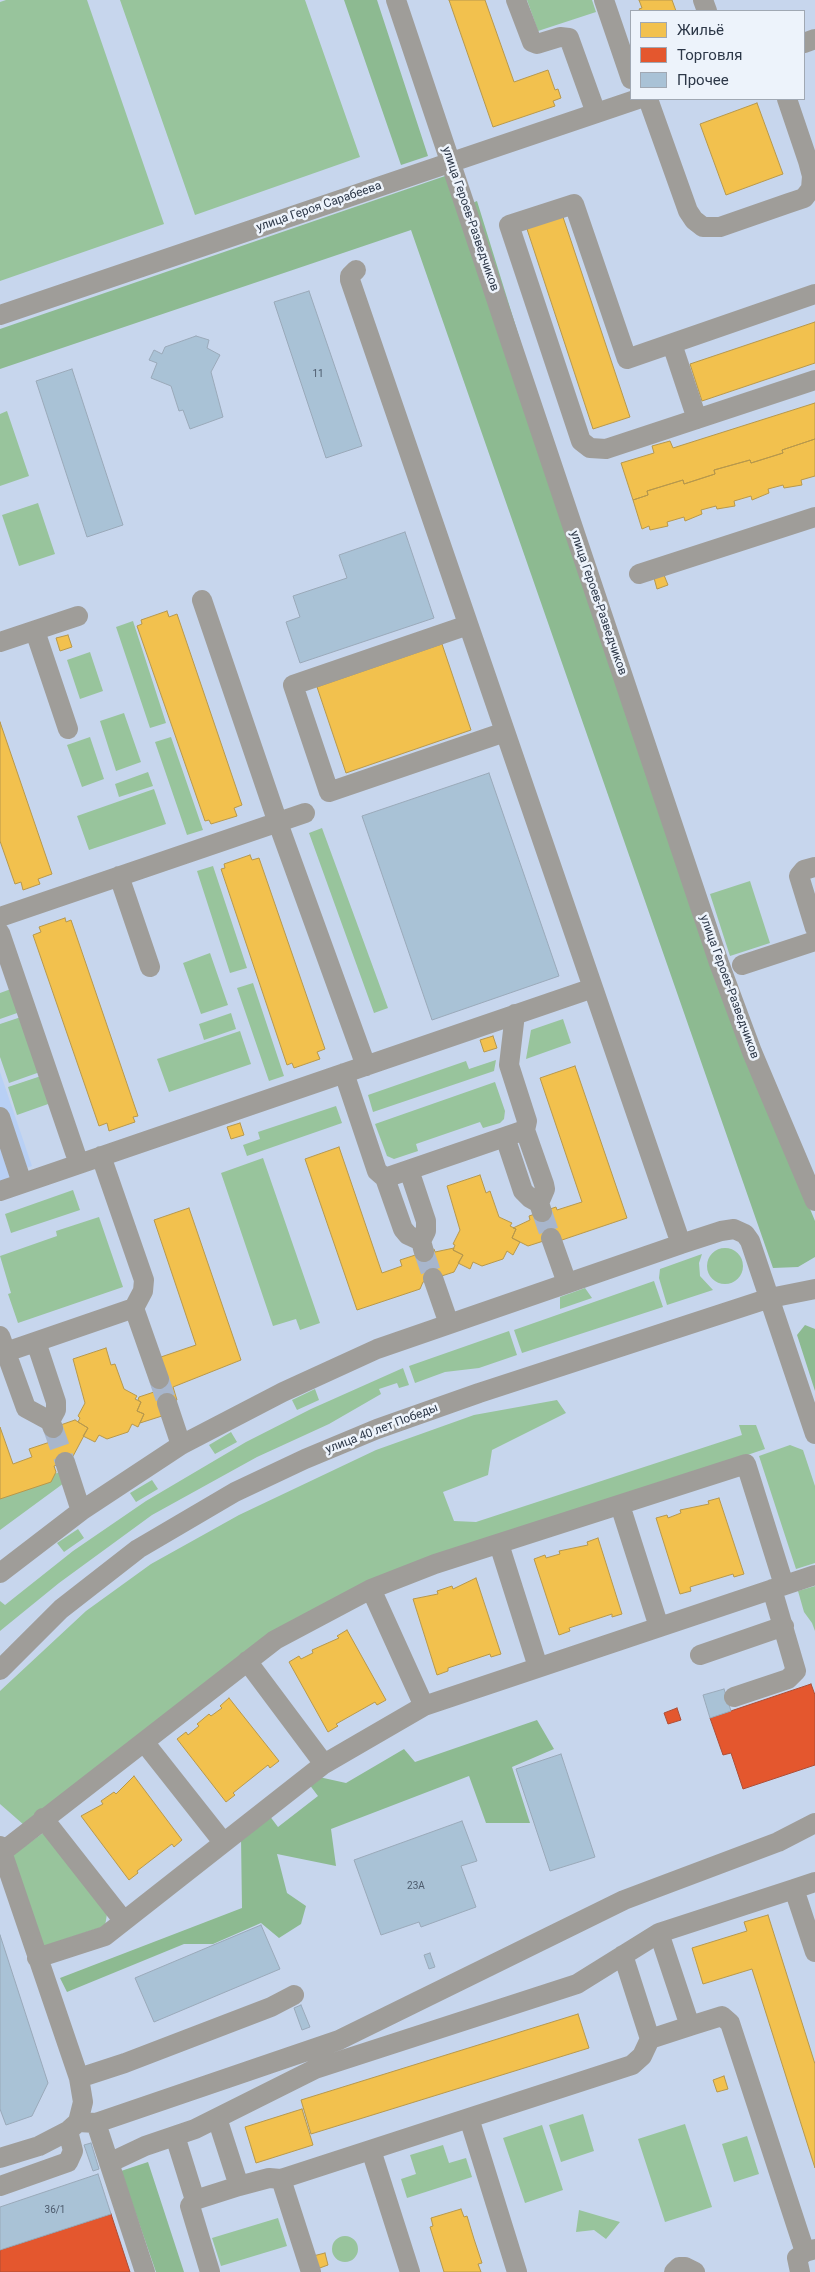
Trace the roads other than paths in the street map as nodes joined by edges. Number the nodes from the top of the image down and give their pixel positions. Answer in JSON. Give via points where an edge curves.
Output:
{"nodes":[{"id":1,"x":396,"y":0,"type":"edge"},
{"id":2,"x":516,"y":0,"type":"edge"},
{"id":3,"x":604,"y":0,"type":"edge"},
{"id":4,"x":630,"y":76,"type":"edge"},
{"id":5,"x":635,"y":100,"type":"edge"},
{"id":6,"x":648,"y":100,"type":"edge"},
{"id":7,"x":787,"y":100,"type":"edge"},
{"id":8,"x":596,"y":113,"type":"junction"},
{"id":9,"x":450,"y":162,"type":"junction"},
{"id":10,"x":356,"y":270,"type":"dead end"},
{"id":11,"x":815,"y":294,"type":"edge"},
{"id":12,"x":0,"y":315,"type":"edge"},
{"id":13,"x":672,"y":344,"type":"junction"},
{"id":14,"x":815,"y":380,"type":"edge"},
{"id":15,"x":697,"y":419,"type":"junction"},
{"id":16,"x":815,"y":517,"type":"edge"},
{"id":17,"x":639,"y":574,"type":"dead end"},
{"id":18,"x":202,"y":600,"type":"dead end"},
{"id":19,"x":78,"y":616,"type":"dead end"},
{"id":20,"x":468,"y":625,"type":"junction"},
{"id":21,"x":35,"y":631,"type":"junction"},
{"id":22,"x":0,"y":642,"type":"edge"},
{"id":23,"x":68,"y":729,"type":"dead end"},
{"id":24,"x":505,"y":732,"type":"junction"},
{"id":25,"x":305,"y":813,"type":"dead end"},
{"id":26,"x":278,"y":823,"type":"junction"},
{"id":27,"x":815,"y":867,"type":"edge"},
{"id":28,"x":119,"y":876,"type":"junction"},
{"id":29,"x":0,"y":917,"type":"edge"},
{"id":30,"x":815,"y":928,"type":"edge"},
{"id":31,"x":0,"y":933,"type":"edge"},
{"id":32,"x":815,"y":941,"type":"edge"},
{"id":33,"x":742,"y":965,"type":"dead end"},
{"id":34,"x":150,"y":968,"type":"dead end"},
{"id":35,"x":593,"y":988,"type":"junction"},
{"id":36,"x":515,"y":1014,"type":"junction"},
{"id":37,"x":366,"y":1066,"type":"junction"},
{"id":38,"x":344,"y":1073,"type":"junction"},
{"id":39,"x":0,"y":1117,"type":"edge"},
{"id":40,"x":525,"y":1130,"type":"junction"},
{"id":41,"x":505,"y":1137,"type":"junction"},
{"id":42,"x":4,"y":1146,"type":"edge"},
{"id":43,"x":101,"y":1156,"type":"junction"},
{"id":44,"x":79,"y":1164,"type":"junction"},
{"id":45,"x":409,"y":1170,"type":"junction"},
{"id":46,"x":385,"y":1178,"type":"junction"},
{"id":47,"x":22,"y":1184,"type":"junction"},
{"id":48,"x":0,"y":1191,"type":"edge"},
{"id":49,"x":815,"y":1201,"type":"edge"},
{"id":50,"x":552,"y":1238,"type":"tunnel mouth"},
{"id":51,"x":681,"y":1244,"type":"junction"},
{"id":52,"x":433,"y":1278,"type":"tunnel mouth"},
{"id":53,"x":567,"y":1284,"type":"junction"},
{"id":54,"x":815,"y":1289,"type":"edge"},
{"id":55,"x":770,"y":1298,"type":"junction"},
{"id":56,"x":134,"y":1308,"type":"junction"},
{"id":57,"x":449,"y":1324,"type":"junction"},
{"id":58,"x":36,"y":1342,"type":"junction"},
{"id":59,"x":3,"y":1344,"type":"edge"},
{"id":60,"x":159,"y":1379,"type":"tunnel mouth"},
{"id":61,"x":167,"y":1403,"type":"tunnel mouth"},
{"id":62,"x":815,"y":1434,"type":"edge"},
{"id":63,"x":181,"y":1445,"type":"junction"},
{"id":64,"x":64,"y":1462,"type":"tunnel mouth"},
{"id":65,"x":620,"y":1506,"type":"junction"},
{"id":66,"x":81,"y":1511,"type":"junction"},
{"id":67,"x":499,"y":1544,"type":"junction"},
{"id":68,"x":0,"y":1573,"type":"edge"},
{"id":69,"x":815,"y":1575,"type":"edge"},
{"id":70,"x":778,"y":1587,"type":"junction"},
{"id":71,"x":372,"y":1589,"type":"junction"},
{"id":72,"x":784,"y":1626,"type":"junction"},
{"id":73,"x":659,"y":1627,"type":"junction"},
{"id":74,"x":700,"y":1655,"type":"dead end"},
{"id":75,"x":247,"y":1661,"type":"junction"},
{"id":76,"x":4,"y":1664,"type":"edge"},
{"id":77,"x":538,"y":1667,"type":"junction"},
{"id":78,"x":734,"y":1698,"type":"dead end"},
{"id":79,"x":424,"y":1706,"type":"junction"},
{"id":80,"x":144,"y":1742,"type":"junction"},
{"id":81,"x":324,"y":1764,"type":"junction"},
{"id":82,"x":44,"y":1818,"type":"junction"},
{"id":83,"x":815,"y":1824,"type":"edge"},
{"id":84,"x":224,"y":1842,"type":"junction"},
{"id":85,"x":1,"y":1849,"type":"edge"},
{"id":86,"x":815,"y":1882,"type":"edge"},
{"id":87,"x":794,"y":1889,"type":"junction"},
{"id":88,"x":123,"y":1920,"type":"junction"},
{"id":89,"x":659,"y":1933,"type":"junction"},
{"id":90,"x":815,"y":1952,"type":"edge"},
{"id":91,"x":622,"y":1955,"type":"junction"},
{"id":92,"x":37,"y":1958,"type":"junction"},
{"id":93,"x":294,"y":1996,"type":"dead end"},
{"id":94,"x":690,"y":2026,"type":"junction"},
{"id":95,"x":650,"y":2039,"type":"junction"},
{"id":96,"x":79,"y":2078,"type":"junction"},
{"id":97,"x":217,"y":2118,"type":"junction"},
{"id":98,"x":469,"y":2118,"type":"junction"},
{"id":99,"x":81,"y":2126,"type":"junction"},
{"id":100,"x":175,"y":2136,"type":"junction"},
{"id":101,"x":371,"y":2150,"type":"junction"},
{"id":102,"x":0,"y":2158,"type":"edge"},
{"id":103,"x":109,"y":2163,"type":"junction"},
{"id":104,"x":281,"y":2179,"type":"junction"},
{"id":105,"x":0,"y":2186,"type":"edge"},
{"id":106,"x":239,"y":2186,"type":"junction"},
{"id":107,"x":195,"y":2200,"type":"junction"},
{"id":108,"x":810,"y":2250,"type":"edge"},
{"id":109,"x":145,"y":2272,"type":"edge"},
{"id":110,"x":210,"y":2272,"type":"edge"},
{"id":111,"x":311,"y":2272,"type":"edge"},
{"id":112,"x":410,"y":2272,"type":"edge"},
{"id":113,"x":517,"y":2272,"type":"edge"},
{"id":114,"x":674,"y":2272,"type":"edge"},
{"id":115,"x":695,"y":2272,"type":"edge"},
{"id":116,"x":800,"y":2272,"type":"edge"}],
"edges":[{"from":1,"to":9,"type":"street","name":"улица Героев-Разведчиков"},
{"from":2,"to":8,"type":"street","via":[[532,42],[537,44],[560,36],[569,38]]},
{"from":3,"to":4,"type":"street"},
{"from":5,"to":8,"type":"street","name":"улица Героя Сарабеева"},
{"from":6,"to":7,"type":"street","via":[[688,211],[703,227],[720,227],[804,198],[811,189],[808,160]]},
{"from":8,"to":9,"type":"street","name":"улица Героя Сарабеева"},
{"from":9,"to":12,"type":"street","name":"улица Героя Сарабеева"},
{"from":9,"to":49,"type":"street","name":"улица Героев-Разведчиков","via":[[719,963],[752,1052]]},
{"from":10,"to":20,"type":"street","via":[[350,280]]},
{"from":11,"to":13,"type":"street"},
{"from":13,"to":15,"type":"street"},
{"from":13,"to":15,"type":"street","via":[[627,359],[574,204],[509,225],[581,441],[590,448],[606,449]]},
{"from":14,"to":15,"type":"street"},
{"from":16,"to":17,"type":"street"},
{"from":18,"to":26,"type":"street"},
{"from":19,"to":21,"type":"street"},
{"from":20,"to":24,"type":"street"},
{"from":20,"to":24,"type":"street","via":[[292,685],[329,792]]},
{"from":21,"to":22,"type":"street"},
{"from":21,"to":23,"type":"street"},
{"from":24,"to":35,"type":"street"},
{"from":25,"to":26,"type":"street"},
{"from":26,"to":28,"type":"street"},
{"from":26,"to":37,"type":"street"},
{"from":27,"to":30,"type":"street","via":[[804,870],[799,876]]},
{"from":28,"to":29,"type":"street"},
{"from":28,"to":34,"type":"street"},
{"from":31,"to":44,"type":"street"},
{"from":32,"to":33,"type":"street"},
{"from":35,"to":36,"type":"street"},
{"from":35,"to":51,"type":"street"},
{"from":36,"to":37,"type":"street"},
{"from":36,"to":40,"type":"street","via":[[509,1065],[527,1121]]},
{"from":37,"to":38,"type":"street"},
{"from":38,"to":43,"type":"street"},
{"from":38,"to":46,"type":"street","via":[[377,1171]]},
{"from":39,"to":42,"type":"street"},
{"from":40,"to":41,"type":"street"},
{"from":40,"to":41,"type":"street","via":[[544,1184],[541,1207],[523,1191]]},
{"from":41,"to":45,"type":"street"},
{"from":42,"to":47,"type":"street"},
{"from":43,"to":44,"type":"street"},
{"from":43,"to":56,"type":"street","via":[[144,1280]]},
{"from":44,"to":47,"type":"street"},
{"from":45,"to":46,"type":"street"},
{"from":45,"to":46,"type":"street","via":[[426,1221],[422,1247],[405,1232]]},
{"from":47,"to":48,"type":"street"},
{"from":50,"to":53,"type":"street"},
{"from":51,"to":53,"type":"street"},
{"from":51,"to":55,"type":"street","via":[[721,1231],[734,1229],[745,1234]]},
{"from":52,"to":57,"type":"street"},
{"from":53,"to":57,"type":"street"},
{"from":54,"to":55,"type":"street","name":"улица 40 лет Победы"},
{"from":55,"to":62,"type":"street"},
{"from":55,"to":76,"type":"street","name":"улица 40 лет Победы","via":[[377,1429],[235,1492],[138,1549],[61,1610]]},
{"from":56,"to":58,"type":"street"},
{"from":56,"to":60,"type":"street"},
{"from":57,"to":63,"type":"street","via":[[368,1353],[283,1392]]},
{"from":58,"to":59,"type":"street"},
{"from":58,"to":59,"type":"street","via":[[56,1402],[52,1424],[26,1408]]},
{"from":61,"to":63,"type":"street"},
{"from":63,"to":66,"type":"street"},
{"from":64,"to":66,"type":"street"},
{"from":65,"to":67,"type":"street"},
{"from":65,"to":70,"type":"street","via":[[746,1464]]},
{"from":65,"to":73,"type":"street"},
{"from":66,"to":68,"type":"street"},
{"from":67,"to":71,"type":"street","via":[[435,1564]]},
{"from":67,"to":77,"type":"street"},
{"from":69,"to":70,"type":"street"},
{"from":70,"to":72,"type":"street"},
{"from":70,"to":73,"type":"street"},
{"from":71,"to":75,"type":"street","via":[[275,1640]]},
{"from":71,"to":79,"type":"street"},
{"from":72,"to":74,"type":"street"},
{"from":72,"to":78,"type":"street","via":[[796,1665],[793,1676]]},
{"from":73,"to":77,"type":"street"},
{"from":75,"to":80,"type":"street"},
{"from":75,"to":81,"type":"street"},
{"from":77,"to":79,"type":"street"},
{"from":79,"to":81,"type":"street"},
{"from":80,"to":82,"type":"street"},
{"from":80,"to":84,"type":"street"},
{"from":81,"to":84,"type":"street"},
{"from":82,"to":85,"type":"street"},
{"from":82,"to":88,"type":"street"},
{"from":83,"to":99,"type":"street","via":[[778,1842],[638,1894],[339,2040]]},
{"from":84,"to":88,"type":"street"},
{"from":85,"to":92,"type":"street"},
{"from":86,"to":87,"type":"street"},
{"from":87,"to":89,"type":"street"},
{"from":87,"to":90,"type":"street"},
{"from":88,"to":92,"type":"street","via":[[105,1936]]},
{"from":89,"to":91,"type":"street"},
{"from":89,"to":94,"type":"street"},
{"from":91,"to":95,"type":"street"},
{"from":91,"to":97,"type":"street","via":[[577,1984],[315,2069]]},
{"from":92,"to":96,"type":"street"},
{"from":93,"to":96,"type":"street","via":[[244,2018]]},
{"from":94,"to":95,"type":"street"},
{"from":94,"to":108,"type":"street","via":[[722,2016],[730,2023]]},
{"from":95,"to":98,"type":"street","via":[[639,2061],[632,2065]]},
{"from":96,"to":99,"type":"street","via":[[83,2102]]},
{"from":97,"to":100,"type":"street"},
{"from":97,"to":106,"type":"street"},
{"from":98,"to":101,"type":"street"},
{"from":98,"to":113,"type":"street"},
{"from":99,"to":102,"type":"street","via":[[39,2146]]},
{"from":99,"to":103,"type":"street"},
{"from":99,"to":105,"type":"street","via":[[68,2162]]},
{"from":100,"to":103,"type":"street"},
{"from":100,"to":107,"type":"street"},
{"from":101,"to":104,"type":"street"},
{"from":101,"to":112,"type":"street"},
{"from":103,"to":109,"type":"street"},
{"from":104,"to":106,"type":"street","via":[[269,2178]]},
{"from":104,"to":111,"type":"street"},
{"from":106,"to":107,"type":"street"},
{"from":107,"to":110,"type":"street","via":[[190,2210]]},
{"from":108,"to":116,"type":"street","via":[[797,2258]]},
{"from":114,"to":115,"type":"street","via":[[685,2267]]}]}
